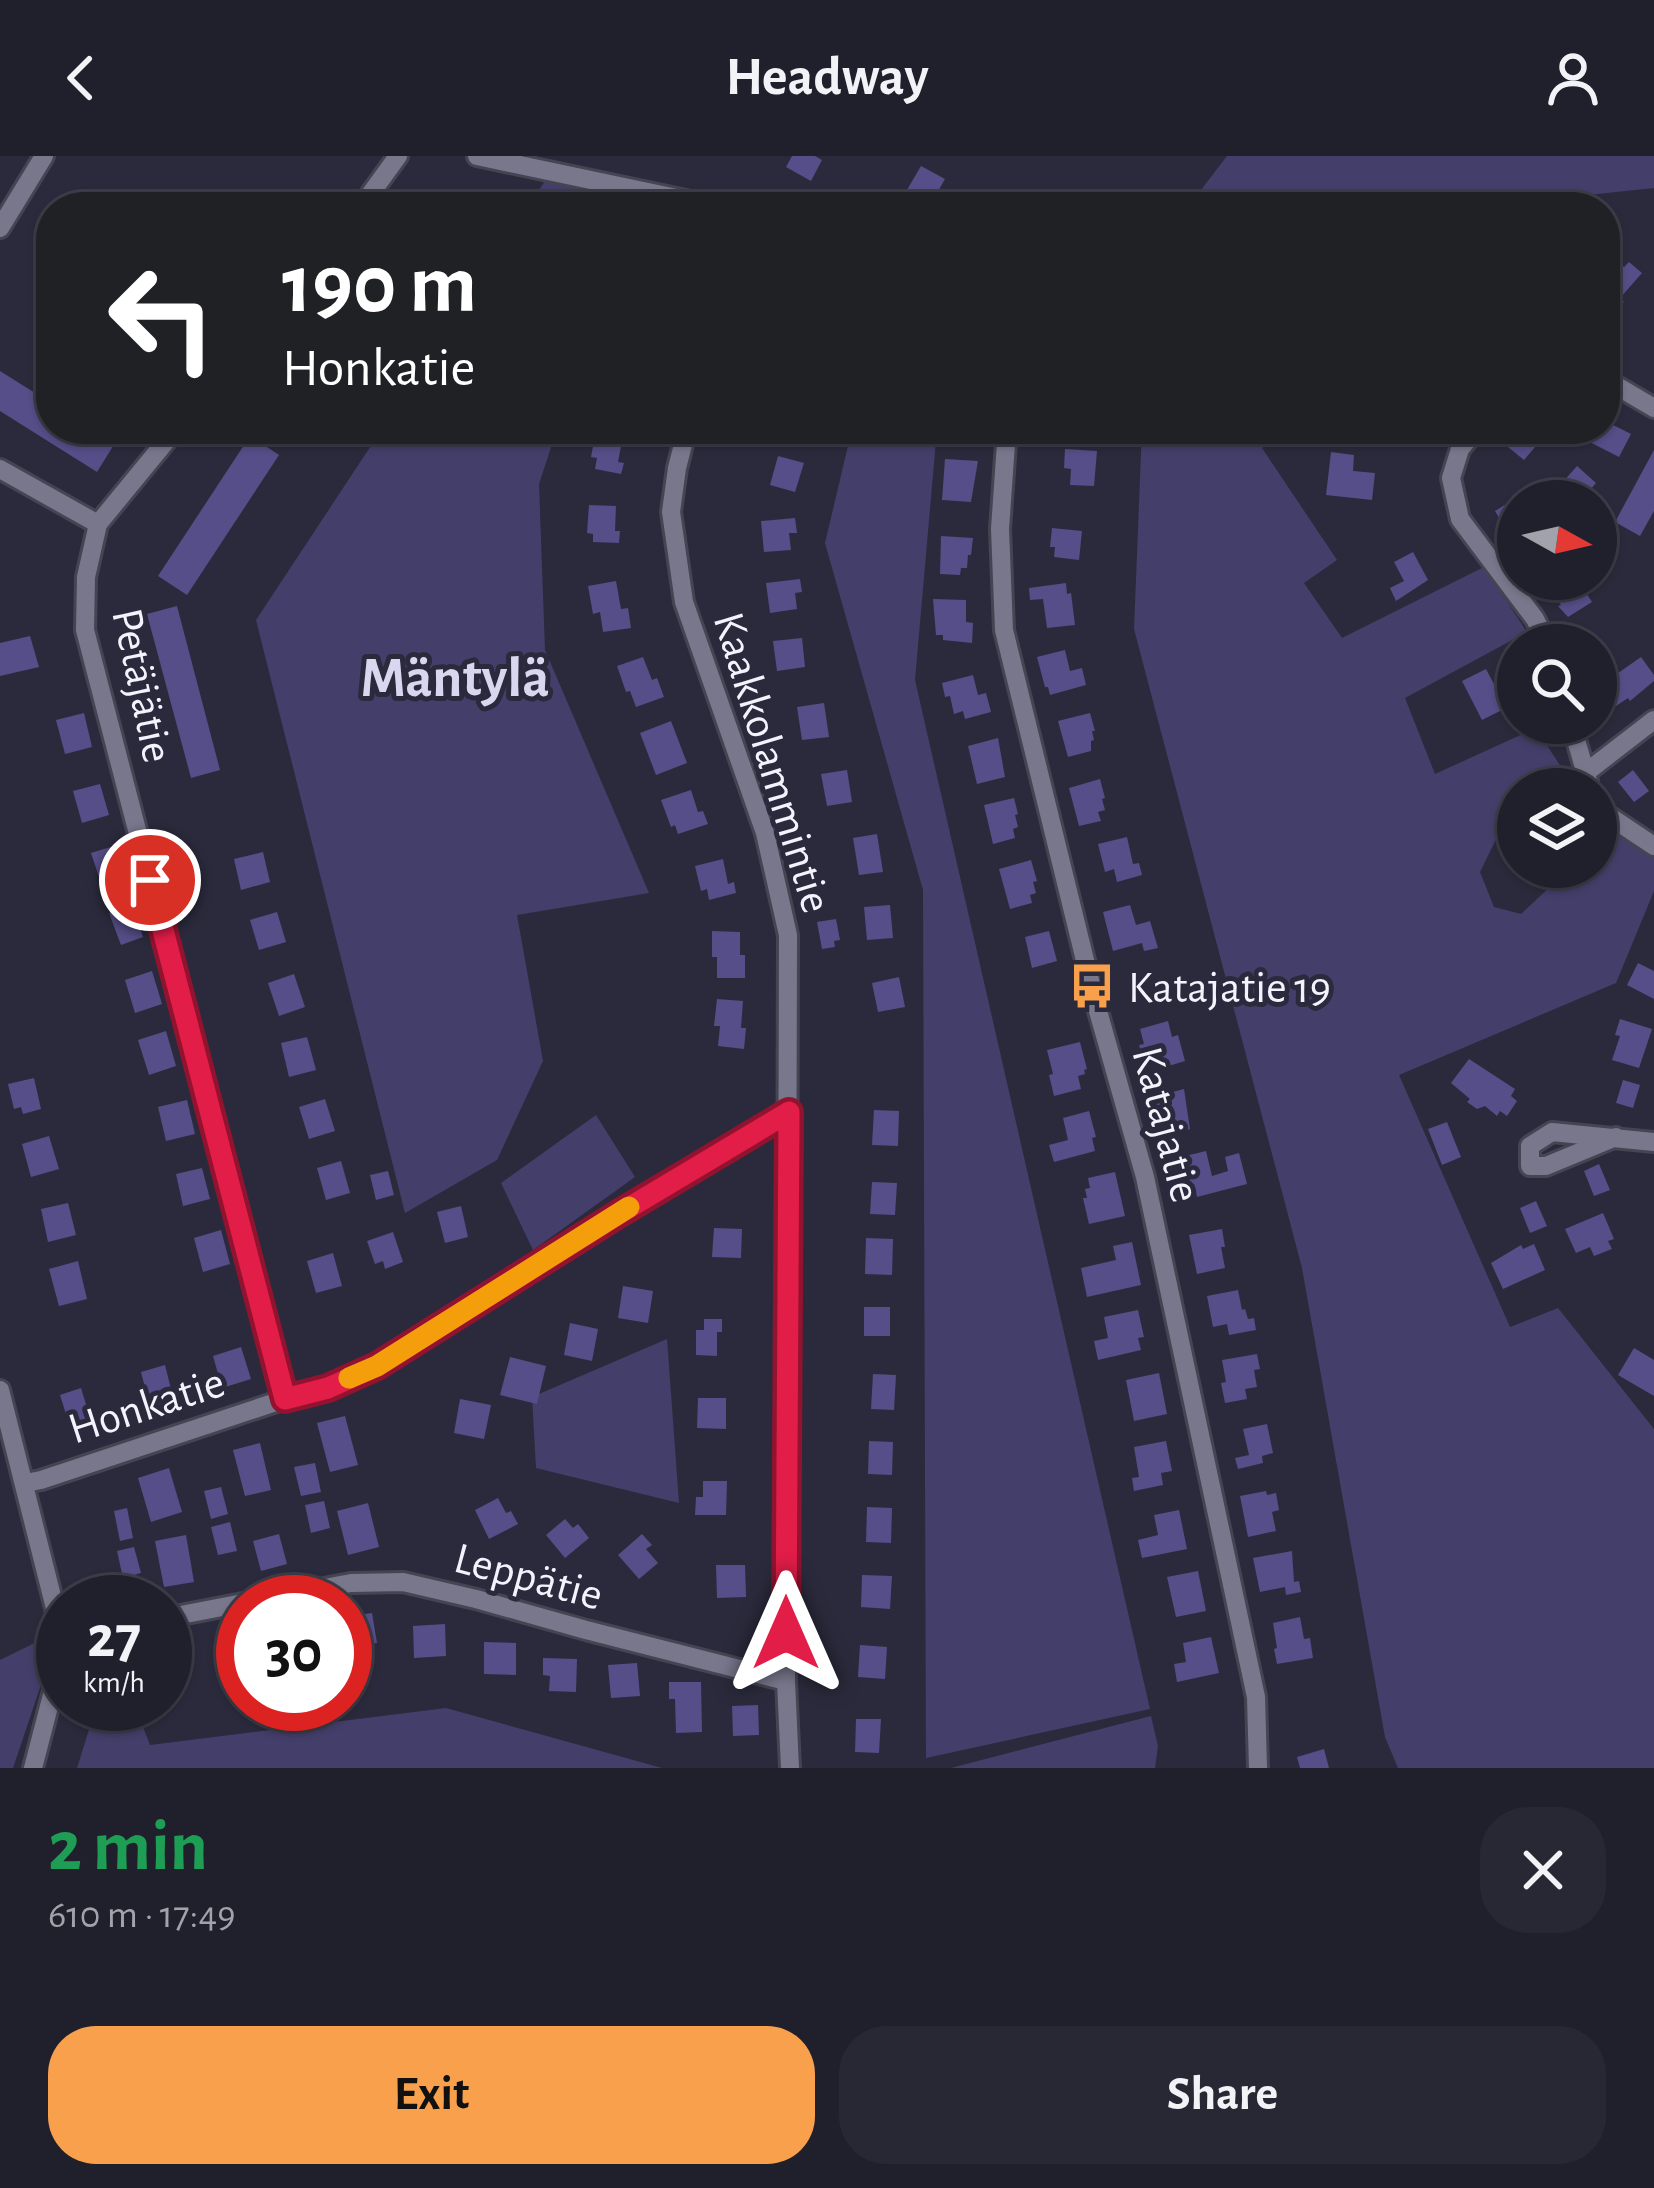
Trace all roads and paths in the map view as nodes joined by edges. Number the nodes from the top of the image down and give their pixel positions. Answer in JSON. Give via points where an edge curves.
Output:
{"nodes":[{"id":1,"x":44,"y":156,"type":"edge"},
{"id":2,"x":398,"y":156,"type":"edge"},
{"id":3,"x":477,"y":156,"type":"edge"},
{"id":4,"x":372,"y":192,"type":"edge"},
{"id":5,"x":648,"y":192,"type":"edge"},
{"id":6,"x":0,"y":228,"type":"edge"},
{"id":7,"x":1620,"y":388,"type":"edge"},
{"id":8,"x":1654,"y":408,"type":"edge"},
{"id":9,"x":164,"y":444,"type":"edge"},
{"id":10,"x":684,"y":444,"type":"edge"},
{"id":11,"x":1006,"y":444,"type":"edge"},
{"id":12,"x":1464,"y":444,"type":"edge"},
{"id":13,"x":0,"y":469,"type":"edge"},
{"id":14,"x":98,"y":524,"type":"junction"},
{"id":15,"x":1538,"y":624,"type":"edge"},
{"id":16,"x":1654,"y":720,"type":"edge"},
{"id":17,"x":1608,"y":768,"type":"edge"},
{"id":18,"x":1617,"y":821,"type":"edge"},
{"id":19,"x":1654,"y":846,"type":"edge"},
{"id":20,"x":789,"y":1112,"type":"junction"},
{"id":21,"x":1616,"y":1137,"type":"dead end"},
{"id":22,"x":1654,"y":1142,"type":"edge"},
{"id":23,"x":0,"y":1390,"type":"edge"},
{"id":24,"x":285,"y":1399,"type":"junction"},
{"id":25,"x":25,"y":1483,"type":"junction"},
{"id":26,"x":47,"y":1575,"type":"edge"},
{"id":27,"x":372,"y":1582,"type":"edge"},
{"id":28,"x":786,"y":1681,"type":"junction"},
{"id":29,"x":43,"y":1731,"type":"edge"},
{"id":30,"x":33,"y":1768,"type":"edge"},
{"id":31,"x":790,"y":1768,"type":"edge"},
{"id":32,"x":1258,"y":1768,"type":"edge"}],
"edges":[{"from":1,"to":6,"type":"street"},
{"from":2,"to":4,"type":"street"},
{"from":3,"to":5,"type":"street"},
{"from":7,"to":8,"type":"street"},
{"from":9,"to":14,"type":"street","name":"Petäjätie"},
{"from":10,"to":20,"type":"street","name":"Kaakkolammintie","via":[[671,512],[683,602],[764,832],[788,935]]},
{"from":11,"to":32,"type":"street","name":"Katajatie","via":[[1004,630],[1145,1177],[1256,1697]]},
{"from":12,"to":15,"type":"street","via":[[1450,478],[1460,519]]},
{"from":13,"to":14,"type":"street"},
{"from":14,"to":24,"type":"street","name":"Petäjätie","via":[[85,630]]},
{"from":16,"to":17,"type":"street"},
{"from":18,"to":19,"type":"street"},
{"from":20,"to":24,"type":"street","name":"Honkatie","via":[[377,1366]]},
{"from":20,"to":28,"type":"street","name":"Kaakkolammintie"},
{"from":21,"to":22,"type":"street"},
{"from":23,"to":25,"type":"street"},
{"from":24,"to":25,"type":"street","name":"Honkatie"},
{"from":25,"to":26,"type":"street"},
{"from":27,"to":28,"type":"street","name":"Leppätie","via":[[476,1599]]},
{"from":28,"to":31,"type":"street","name":"Kaakkolammintie"},
{"from":29,"to":30,"type":"street"}]}
